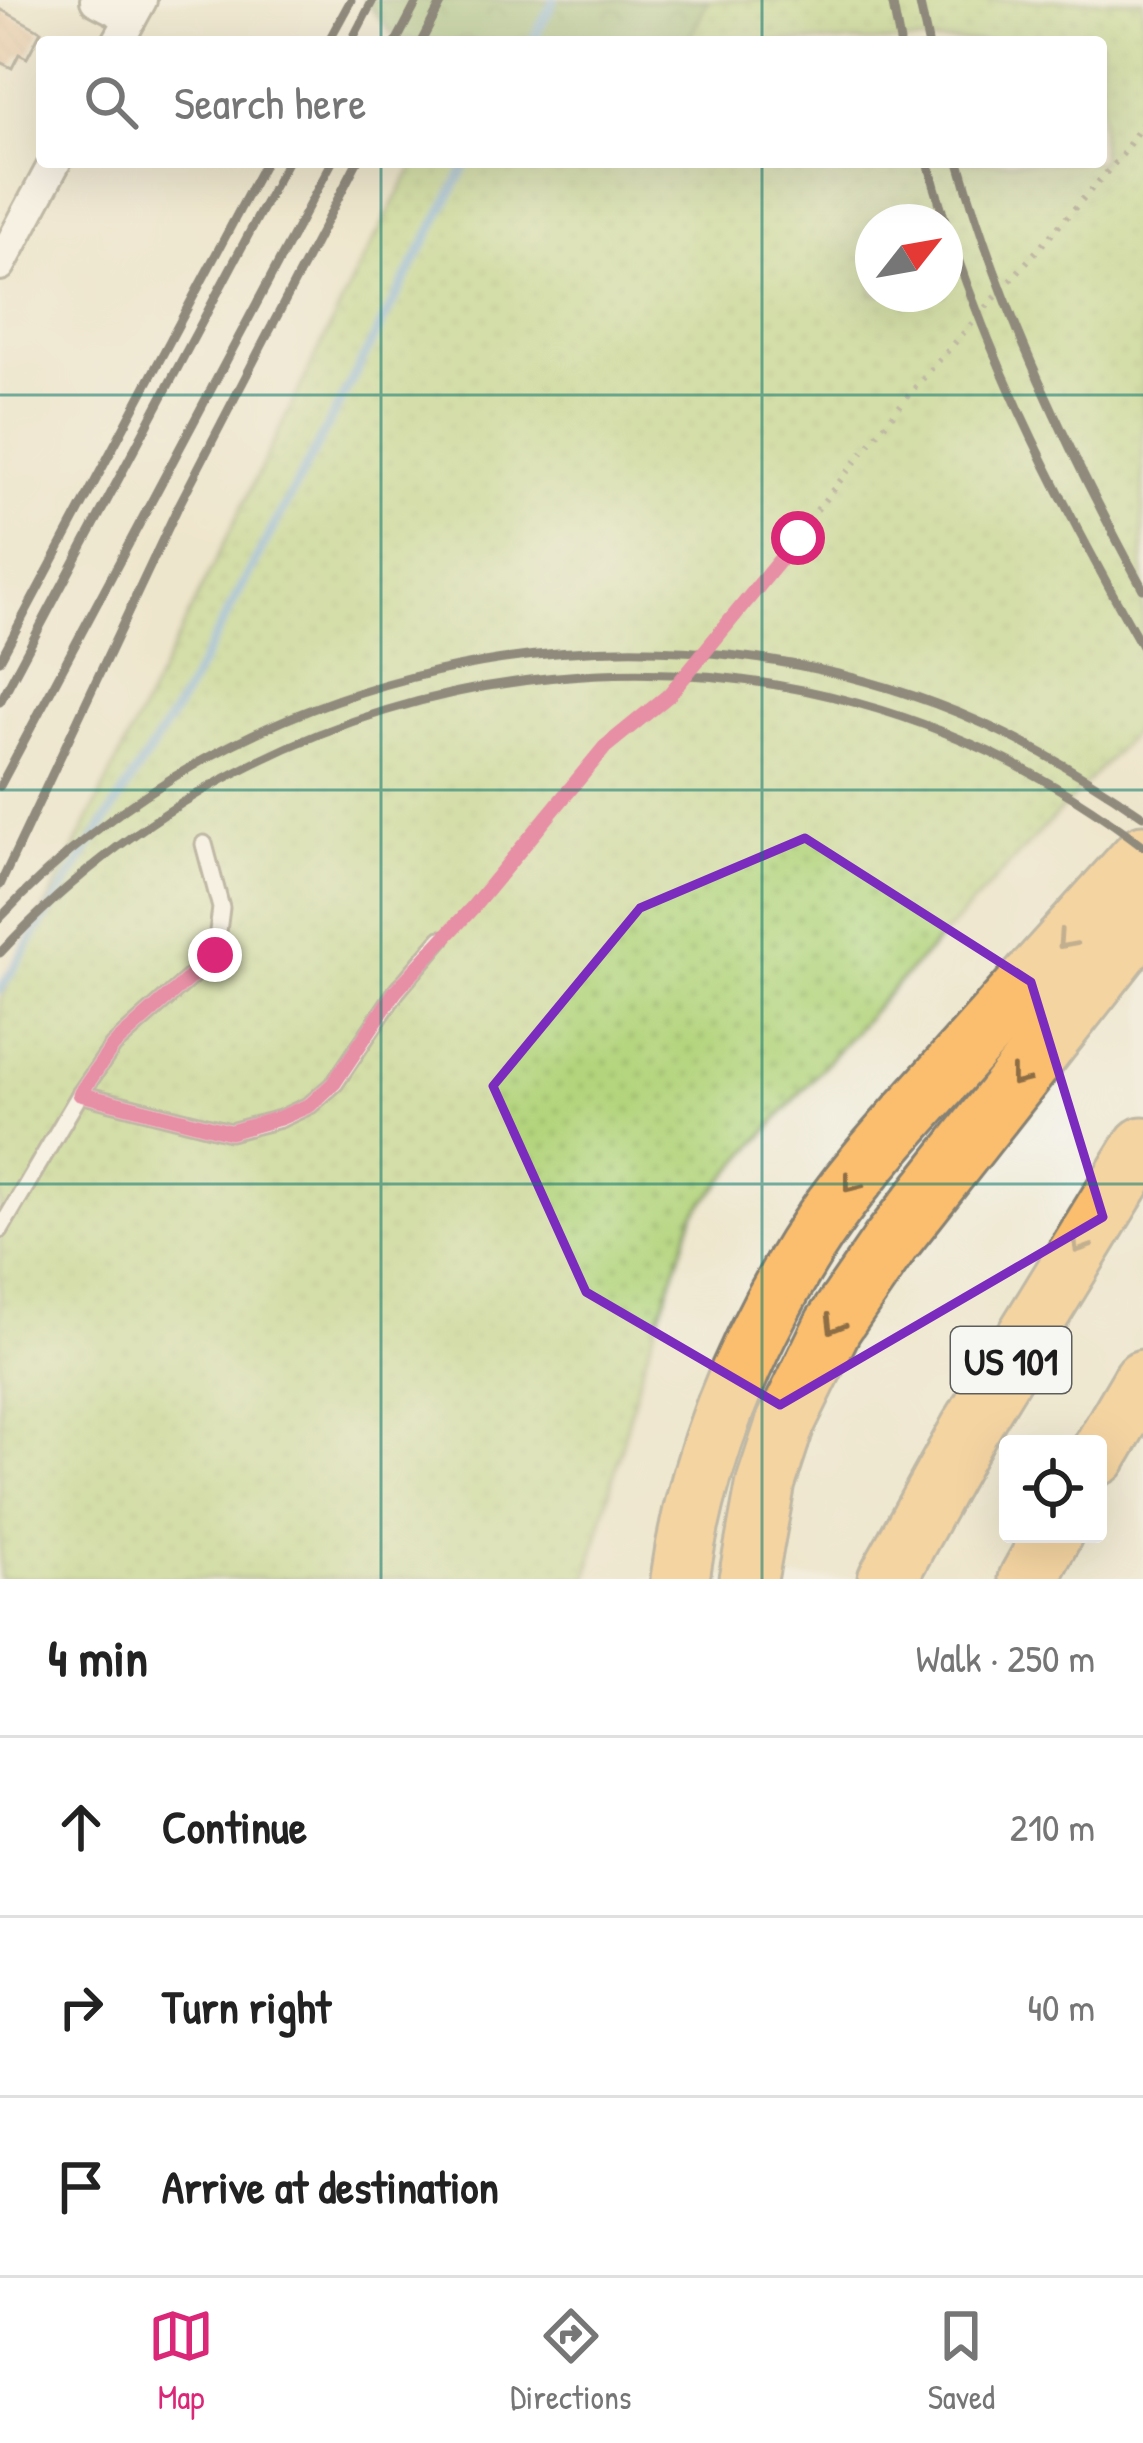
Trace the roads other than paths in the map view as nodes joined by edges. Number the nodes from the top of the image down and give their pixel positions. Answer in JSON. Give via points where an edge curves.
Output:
{"nodes":[{"id":1,"x":95,"y":0,"type":"edge"},
{"id":2,"x":130,"y":20,"type":"edge"},
{"id":3,"x":52,"y":168,"type":"edge"},
{"id":4,"x":0,"y":265,"type":"edge"},
{"id":5,"x":204,"y":844,"type":"dead end"},
{"id":6,"x":1143,"y":854,"type":"edge"},
{"id":7,"x":1143,"y":921,"type":"edge"},
{"id":8,"x":440,"y":939,"type":"road end"},
{"id":9,"x":80,"y":1094,"type":"junction"},
{"id":10,"x":1143,"y":1146,"type":"edge"},
{"id":11,"x":0,"y":1231,"type":"edge"},
{"id":12,"x":1143,"y":1379,"type":"edge"},
{"id":13,"x":1107,"y":1441,"type":"edge"},
{"id":14,"x":1048,"y":1543,"type":"edge"},
{"id":15,"x":680,"y":1579,"type":"edge"},
{"id":16,"x":748,"y":1579,"type":"edge"},
{"id":17,"x":886,"y":1579,"type":"edge"},
{"id":18,"x":1028,"y":1579,"type":"edge"}],
"edges":[{"from":1,"to":2,"type":"street"},
{"from":3,"to":4,"type":"street"},
{"from":5,"to":9,"type":"lane","via":[[221,908],[215,955],[113,1046]]},
{"from":6,"to":15,"type":"highway","one_way":true,"via":[[873,1157],[806,1247],[749,1351],[707,1459]]},
{"from":7,"to":16,"type":"highway","one_way":true,"via":[[861,1282],[784,1424]]},
{"from":8,"to":9,"type":"lane","via":[[334,1083],[280,1118],[230,1132]]},
{"from":9,"to":11,"type":"lane"},
{"from":10,"to":17,"type":"highway","number":"US 101","one_way":true},
{"from":12,"to":13,"type":"highway","number":"US 101"},
{"from":14,"to":18,"type":"highway"}]}
